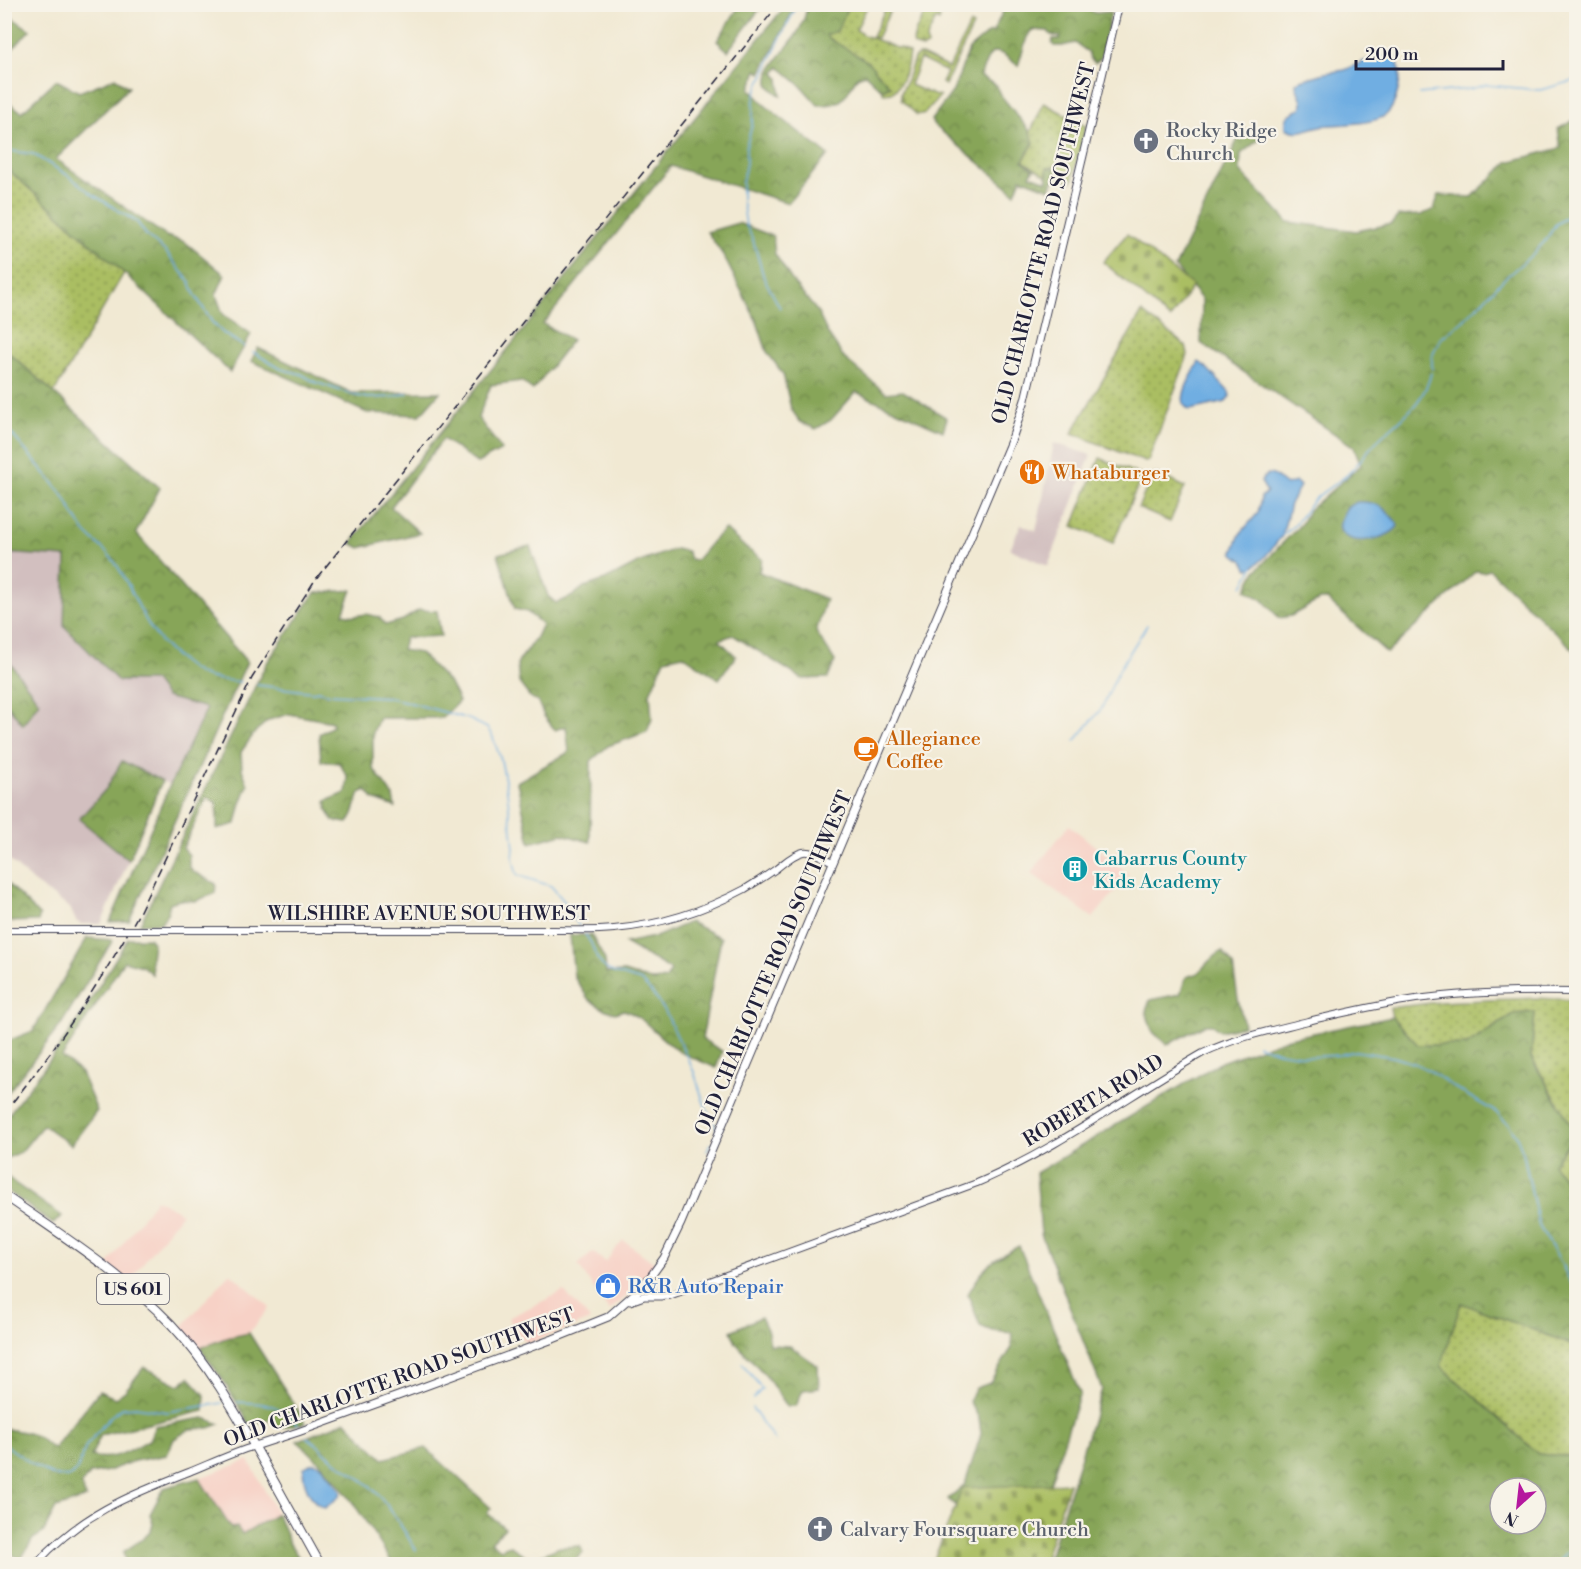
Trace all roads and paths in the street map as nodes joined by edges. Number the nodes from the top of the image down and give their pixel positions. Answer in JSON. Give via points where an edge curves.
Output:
{"nodes":[{"id":1,"x":1119,"y":4,"type":"edge"},
{"id":2,"x":833,"y":862,"type":"junction"},
{"id":3,"x":4,"y":930,"type":"edge"},
{"id":4,"x":1576,"y":992,"type":"edge"},
{"id":5,"x":4,"y":1195,"type":"edge"},
{"id":6,"x":643,"y":1285,"type":"junction"},
{"id":7,"x":661,"y":1296,"type":"junction"},
{"id":8,"x":624,"y":1303,"type":"junction"},
{"id":9,"x":255,"y":1446,"type":"junction"},
{"id":10,"x":36,"y":1564,"type":"edge"},
{"id":11,"x":320,"y":1564,"type":"edge"}],
"edges":[{"from":1,"to":2,"type":"main road","name":"OLD CHARLOTTE ROAD SOUTHWEST","via":[[1018,421]]},
{"from":2,"to":3,"type":"street","name":"WILSHIRE AVENUE SOUTHWEST","bridge":true,"via":[[803,852],[745,888],[702,908],[644,925],[614,929]]},
{"from":2,"to":6,"type":"main road","name":"OLD CHARLOTTE ROAD SOUTHWEST","via":[[681,1223],[664,1258]]},
{"from":4,"to":7,"type":"street","name":"ROBERTA ROAD","via":[[1414,999],[1231,1041],[1203,1053],[1046,1149],[990,1177],[693,1288]]},
{"from":5,"to":9,"type":"highway","number":"US 601","via":[[124,1282],[170,1324],[215,1379]]},
{"from":6,"to":7,"type":"street"},
{"from":6,"to":8,"type":"main road","name":"OLD CHARLOTTE ROAD SOUTHWEST"},
{"from":7,"to":8,"type":"main road"},
{"from":8,"to":9,"type":"main road","name":"OLD CHARLOTTE ROAD SOUTHWEST","via":[[608,1317],[562,1336]]},
{"from":9,"to":10,"type":"street","name":"OLD CHARLOTTE ROAD SOUTHWEST","via":[[107,1506],[70,1532]]},
{"from":9,"to":11,"type":"highway","number":"US 601"}]}
